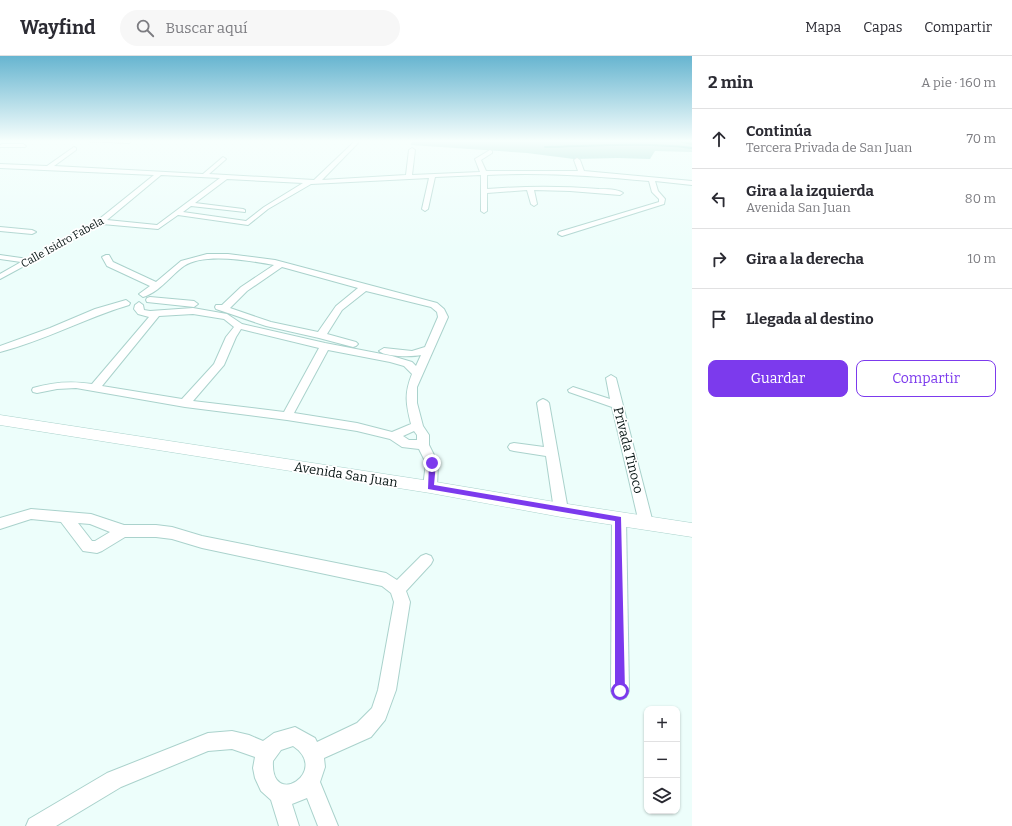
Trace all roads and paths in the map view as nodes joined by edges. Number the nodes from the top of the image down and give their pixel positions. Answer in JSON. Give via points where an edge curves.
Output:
{"nodes":[{"id":1,"x":618,"y":176,"type":"edge"},
{"id":2,"x":155,"y":177,"type":"edge"},
{"id":3,"x":225,"y":177,"type":"edge"},
{"id":4,"x":239,"y":177,"type":"edge"},
{"id":5,"x":318,"y":177,"type":"edge"},
{"id":6,"x":395,"y":177,"type":"edge"},
{"id":7,"x":433,"y":177,"type":"edge"},
{"id":8,"x":484,"y":177,"type":"edge"},
{"id":9,"x":628,"y":177,"type":"edge"},
{"id":10,"x":651,"y":179,"type":"junction"},
{"id":11,"x":312,"y":182,"type":"junction"},
{"id":12,"x":692,"y":183,"type":"edge"},
{"id":13,"x":530,"y":189,"type":"junction"},
{"id":14,"x":485,"y":191,"type":"junction"},
{"id":15,"x":189,"y":204,"type":"junction"},
{"id":16,"x":534,"y":204,"type":"dead end"},
{"id":17,"x":425,"y":209,"type":"dead end"},
{"id":18,"x":243,"y":211,"type":"dead end"},
{"id":19,"x":484,"y":211,"type":"dead end"},
{"id":20,"x":176,"y":213,"type":"junction"},
{"id":21,"x":101,"y":222,"type":"junction"},
{"id":22,"x":0,"y":228,"type":"edge"},
{"id":23,"x":32,"y":232,"type":"dead end"},
{"id":24,"x":562,"y":234,"type":"dead end"},
{"id":25,"x":0,"y":256,"type":"edge"},
{"id":26,"x":106,"y":257,"type":"dead end"},
{"id":27,"x":28,"y":261,"type":"junction"},
{"id":28,"x":280,"y":264,"type":"junction"},
{"id":29,"x":0,"y":277,"type":"edge"},
{"id":30,"x":156,"y":285,"type":"junction"},
{"id":31,"x":364,"y":288,"type":"junction"},
{"id":32,"x":146,"y":297,"type":"junction"},
{"id":33,"x":126,"y":302,"type":"junction"},
{"id":34,"x":140,"y":305,"type":"junction"},
{"id":35,"x":224,"y":308,"type":"junction"},
{"id":36,"x":156,"y":314,"type":"junction"},
{"id":37,"x":239,"y":326,"type":"junction"},
{"id":38,"x":321,"y":335,"type":"junction"},
{"id":39,"x":325,"y":346,"type":"junction"},
{"id":40,"x":0,"y":349,"type":"edge"},
{"id":41,"x":428,"y":349,"type":"junction"},
{"id":42,"x":418,"y":374,"type":"junction"},
{"id":43,"x":611,"y":378,"type":"dead end"},
{"id":44,"x":95,"y":388,"type":"junction"},
{"id":45,"x":36,"y":390,"type":"dead end"},
{"id":46,"x":573,"y":390,"type":"dead end"},
{"id":47,"x":185,"y":403,"type":"junction"},
{"id":48,"x":543,"y":403,"type":"dead end"},
{"id":49,"x":618,"y":405,"type":"junction"},
{"id":50,"x":287,"y":416,"type":"junction"},
{"id":51,"x":0,"y":420,"type":"edge"},
{"id":52,"x":417,"y":426,"type":"junction"},
{"id":53,"x":394,"y":436,"type":"junction"},
{"id":54,"x":423,"y":445,"type":"junction"},
{"id":55,"x":514,"y":447,"type":"dead end"},
{"id":56,"x":550,"y":452,"type":"junction"},
{"id":57,"x":430,"y":487,"type":"junction"},
{"id":58,"x":560,"y":510,"type":"junction"},
{"id":59,"x":65,"y":517,"type":"junction"},
{"id":60,"x":619,"y":519,"type":"junction"},
{"id":61,"x":646,"y":523,"type":"junction"},
{"id":62,"x":0,"y":524,"type":"edge"},
{"id":63,"x":692,"y":530,"type":"edge"},
{"id":64,"x":123,"y":531,"type":"junction"},
{"id":65,"x":426,"y":560,"type":"dead end"},
{"id":66,"x":398,"y":589,"type":"junction"},
{"id":67,"x":620,"y":691,"type":"dead end"},
{"id":68,"x":266,"y":752,"type":"junction"},
{"id":69,"x":314,"y":753,"type":"junction"},
{"id":70,"x":310,"y":782,"type":"junction"},
{"id":71,"x":279,"y":794,"type":"junction"},
{"id":72,"x":36,"y":826,"type":"edge"},
{"id":73,"x":289,"y":826,"type":"edge"},
{"id":74,"x":328,"y":826,"type":"edge"}],
"edges":[{"from":1,"to":13,"type":"street","via":[[621,196],[587,189]]},
{"from":2,"to":21,"type":"street","name":"Calle Isidro Fabela"},
{"from":3,"to":15,"type":"street"},
{"from":4,"to":11,"type":"street"},
{"from":5,"to":11,"type":"street"},
{"from":6,"to":11,"type":"street"},
{"from":7,"to":17,"type":"street"},
{"from":8,"to":14,"type":"street"},
{"from":9,"to":10,"type":"street"},
{"from":10,"to":12,"type":"street"},
{"from":10,"to":24,"type":"street","via":[[662,203]]},
{"from":11,"to":20,"type":"street","via":[[266,208],[248,223]]},
{"from":13,"to":14,"type":"street"},
{"from":13,"to":16,"type":"street"},
{"from":14,"to":19,"type":"street"},
{"from":15,"to":18,"type":"street"},
{"from":15,"to":20,"type":"street"},
{"from":20,"to":21,"type":"street","via":[[158,227]]},
{"from":21,"to":27,"type":"street","name":"Calle Isidro Fabela"},
{"from":22,"to":23,"type":"street"},
{"from":25,"to":27,"type":"street"},
{"from":26,"to":30,"type":"street","via":[[110,264]]},
{"from":27,"to":29,"type":"street","name":"Calle Isidro Fabela"},
{"from":28,"to":30,"type":"street","via":[[230,257],[196,259],[186,261]]},
{"from":28,"to":31,"type":"street"},
{"from":28,"to":35,"type":"street","via":[[244,289]]},
{"from":30,"to":32,"type":"street"},
{"from":31,"to":38,"type":"street","via":[[340,306]]},
{"from":31,"to":41,"type":"street","via":[[434,305],[441,311],[443,317]]},
{"from":32,"to":33,"type":"street","via":[[132,296]]},
{"from":32,"to":34,"type":"street"},
{"from":32,"to":35,"type":"street"},
{"from":33,"to":34,"type":"street"},
{"from":33,"to":40,"type":"street"},
{"from":34,"to":36,"type":"street","via":[[141,312]]},
{"from":35,"to":38,"type":"street","via":[[269,324]]},
{"from":36,"to":37,"type":"street","via":[[193,311],[227,317]]},
{"from":36,"to":44,"type":"street"},
{"from":37,"to":39,"type":"street"},
{"from":37,"to":47,"type":"street","via":[[219,364]]},
{"from":38,"to":41,"type":"street","via":[[385,351],[413,354]]},
{"from":39,"to":42,"type":"street","via":[[392,359],[408,364]]},
{"from":39,"to":50,"type":"street"},
{"from":41,"to":42,"type":"street"},
{"from":42,"to":52,"type":"street","via":[[412,388],[411,404]]},
{"from":43,"to":49,"type":"street","name":"Privada Tinoco"},
{"from":44,"to":45,"type":"street","via":[[76,385]]},
{"from":44,"to":47,"type":"street"},
{"from":46,"to":49,"type":"street"},
{"from":47,"to":50,"type":"street"},
{"from":48,"to":56,"type":"street"},
{"from":49,"to":61,"type":"street","name":"Privada Tinoco"},
{"from":50,"to":53,"type":"street","via":[[357,427]]},
{"from":51,"to":57,"type":"street","name":"Avenida San Juan"},
{"from":52,"to":53,"type":"street"},
{"from":52,"to":54,"type":"street","via":[[423,435]]},
{"from":53,"to":54,"type":"street","via":[[406,444]]},
{"from":54,"to":57,"type":"street","via":[[432,463]]},
{"from":55,"to":56,"type":"street"},
{"from":56,"to":58,"type":"street"},
{"from":57,"to":58,"type":"street","name":"Avenida San Juan"},
{"from":58,"to":60,"type":"street","name":"Avenida San Juan"},
{"from":59,"to":62,"type":"street","via":[[31,514]]},
{"from":59,"to":64,"type":"street","via":[[91,519]]},
{"from":59,"to":64,"type":"street","via":[[88,547],[97,548]]},
{"from":60,"to":61,"type":"street","name":"Avenida San Juan"},
{"from":60,"to":67,"type":"street"},
{"from":61,"to":63,"type":"street","name":"Avenida San Juan"},
{"from":64,"to":66,"type":"street","via":[[156,530],[172,533],[202,542],[386,580]]},
{"from":65,"to":66,"type":"street"},
{"from":66,"to":69,"type":"street","via":[[402,602],[387,690],[379,714],[364,730]]},
{"from":68,"to":69,"type":"street","via":[[284,737],[295,736],[305,740]]},
{"from":68,"to":71,"type":"street","via":[[262,764],[264,776],[269,787]]},
{"from":68,"to":72,"type":"street","via":[[232,740],[208,742],[114,780]]},
{"from":69,"to":70,"type":"street","via":[[315,771]]},
{"from":70,"to":71,"type":"street","via":[[301,791],[290,795]]},
{"from":70,"to":74,"type":"street"},
{"from":71,"to":73,"type":"street"}]}
